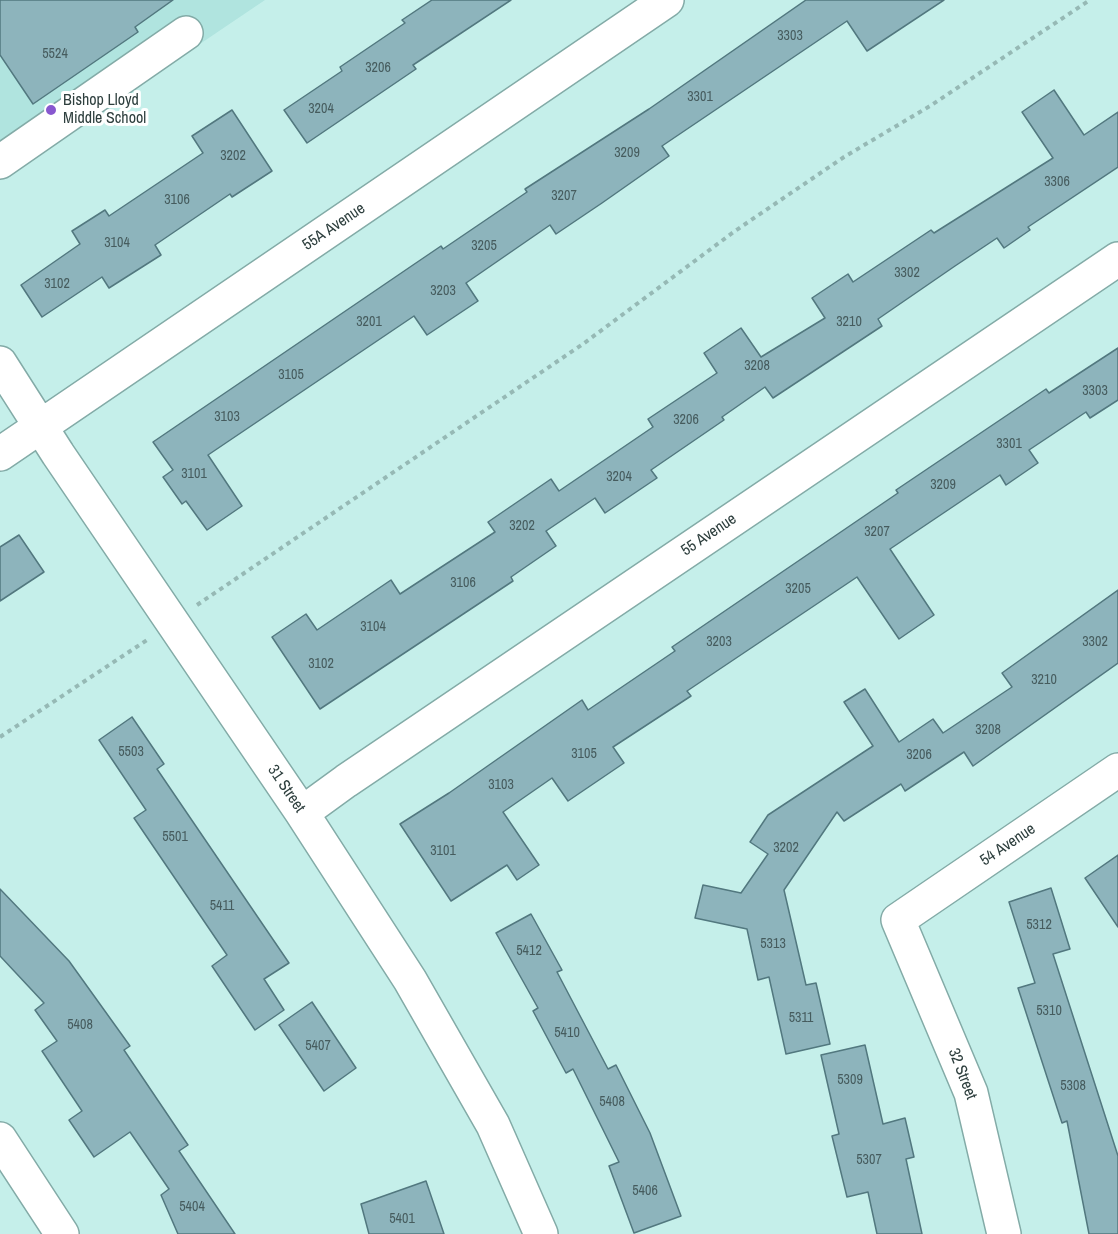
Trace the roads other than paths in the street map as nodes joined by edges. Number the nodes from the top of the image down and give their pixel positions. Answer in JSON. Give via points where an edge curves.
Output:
{"nodes":[{"id":1,"x":667,"y":0,"type":"edge"},
{"id":2,"x":186,"y":33,"type":"dead end"},
{"id":3,"x":0,"y":162,"type":"edge"},
{"id":4,"x":1118,"y":259,"type":"edge"},
{"id":5,"x":0,"y":363,"type":"edge"},
{"id":6,"x":41,"y":427,"type":"junction"},
{"id":7,"x":0,"y":454,"type":"edge"},
{"id":8,"x":1118,"y":770,"type":"edge"},
{"id":9,"x":302,"y":813,"type":"junction"},
{"id":10,"x":898,"y":920,"type":"joint"},
{"id":11,"x":0,"y":1139,"type":"edge"},
{"id":12,"x":62,"y":1234,"type":"edge"},
{"id":13,"x":541,"y":1234,"type":"edge"},
{"id":14,"x":1004,"y":1234,"type":"edge"}],
"edges":[{"from":1,"to":6,"type":"street","name":"55A Avenue"},
{"from":2,"to":3,"type":"street"},
{"from":4,"to":9,"type":"street","name":"55 Avenue"},
{"from":5,"to":6,"type":"street","name":"31 Street"},
{"from":6,"to":7,"type":"street","name":"55A Avenue"},
{"from":6,"to":9,"type":"street","name":"31 Street"},
{"from":8,"to":10,"type":"street","name":"54 Avenue"},
{"from":9,"to":13,"type":"street","name":"31 Street","via":[[410,980],[487,1115]]},
{"from":10,"to":14,"type":"street","name":"32 Street","via":[[971,1093]]},
{"from":11,"to":12,"type":"street"}]}
